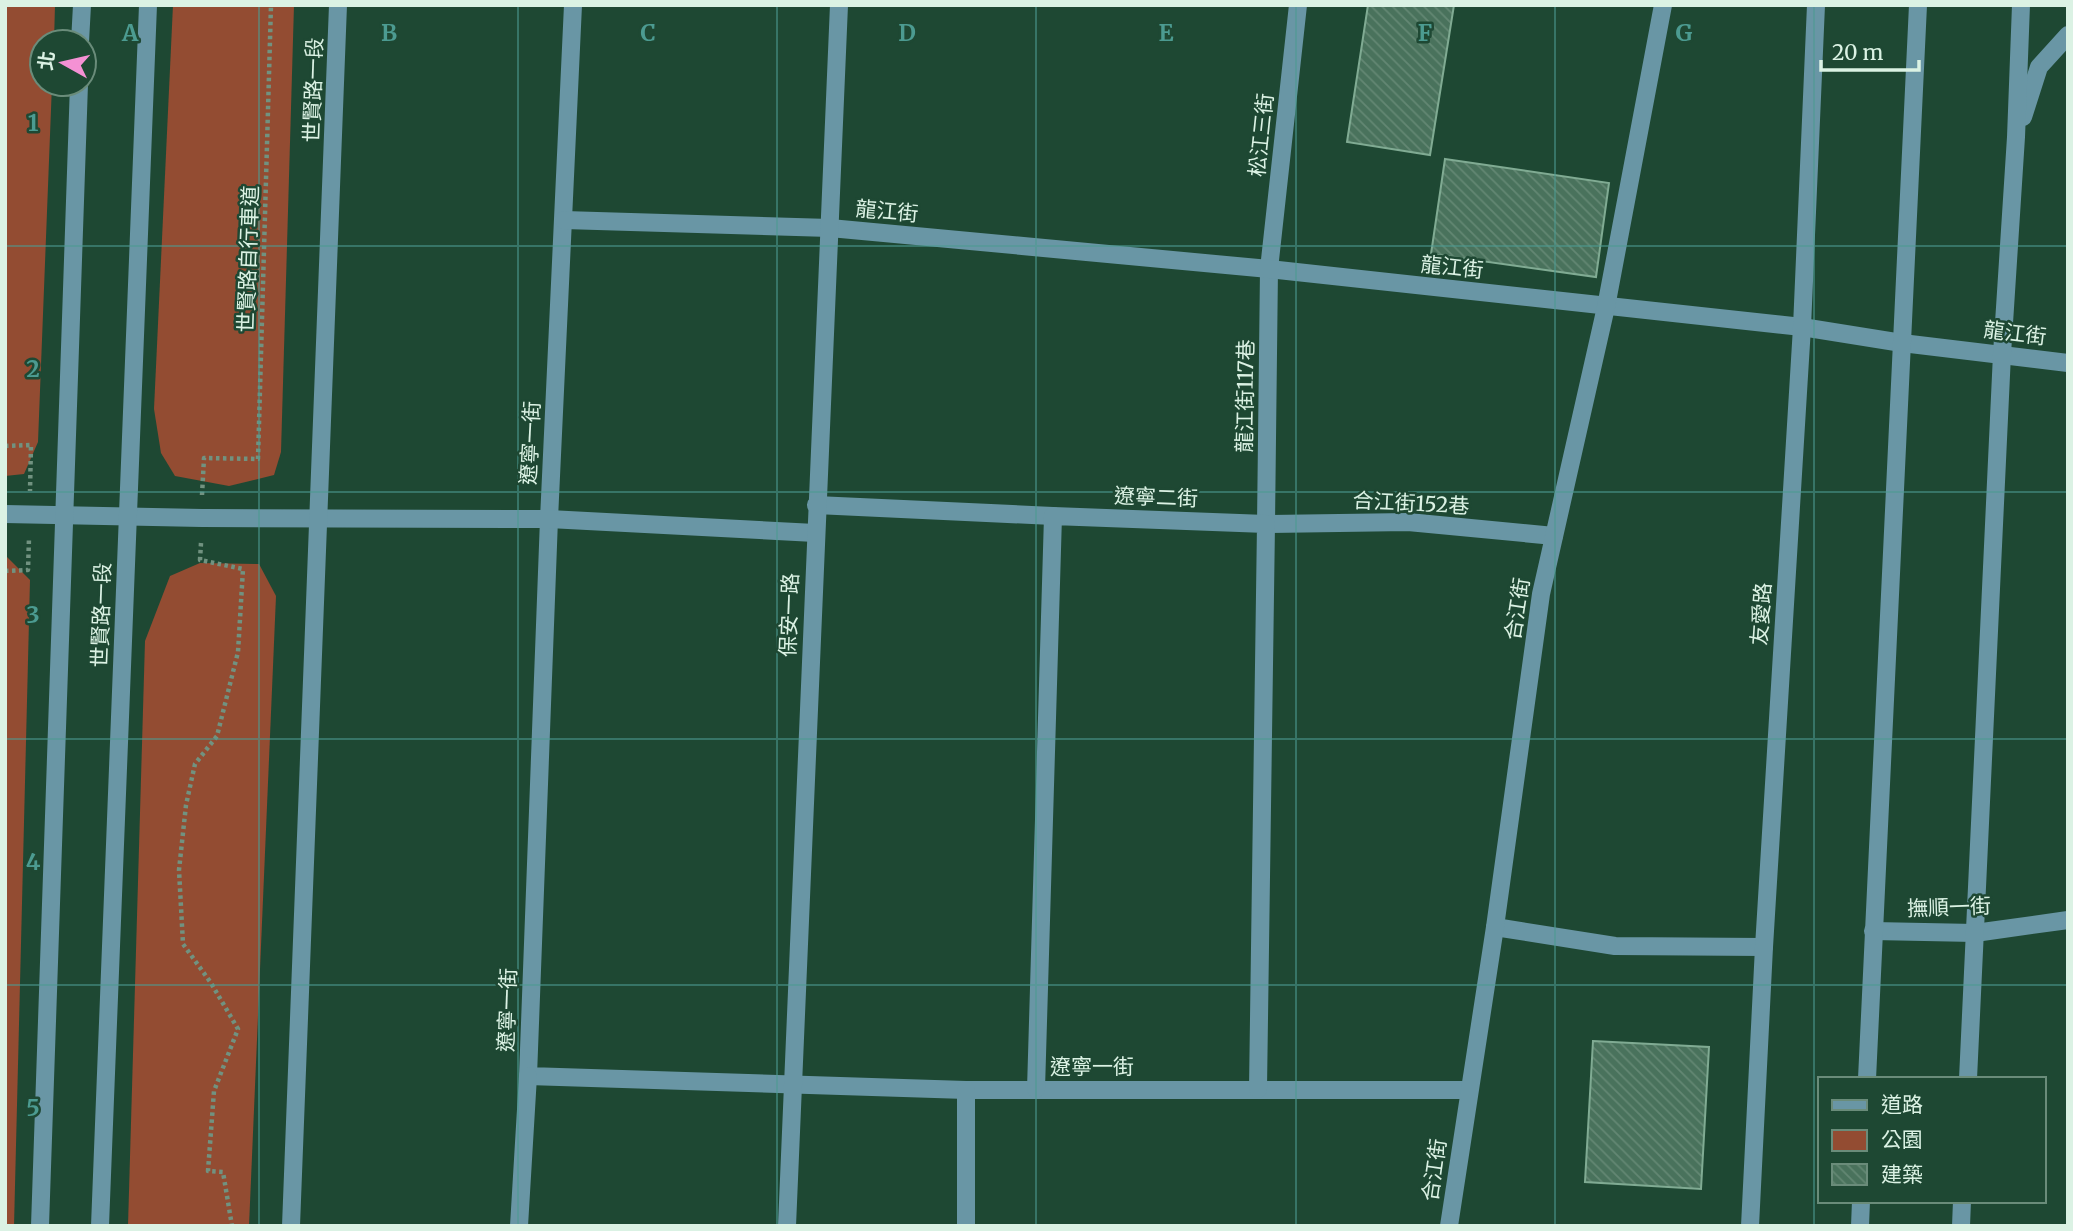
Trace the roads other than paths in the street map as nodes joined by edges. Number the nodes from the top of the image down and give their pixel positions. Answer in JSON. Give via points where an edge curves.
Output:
{"nodes":[{"id":1,"x":82,"y":5,"type":"edge"},
{"id":2,"x":148,"y":5,"type":"edge"},
{"id":3,"x":338,"y":5,"type":"edge"},
{"id":4,"x":573,"y":5,"type":"edge"},
{"id":5,"x":839,"y":5,"type":"edge"},
{"id":6,"x":1298,"y":5,"type":"edge"},
{"id":7,"x":1663,"y":5,"type":"edge"},
{"id":8,"x":1816,"y":5,"type":"edge"},
{"id":9,"x":1918,"y":5,"type":"edge"},
{"id":10,"x":2021,"y":5,"type":"edge"},
{"id":11,"x":81,"y":28,"type":"edge"},
{"id":12,"x":2068,"y":35,"type":"edge"},
{"id":13,"x":79,"y":98,"type":"edge"},
{"id":14,"x":2016,"y":137,"type":"junction"},
{"id":15,"x":564,"y":220,"type":"junction"},
{"id":16,"x":830,"y":228,"type":"junction"},
{"id":17,"x":1269,"y":269,"type":"junction"},
{"id":18,"x":1606,"y":307,"type":"junction"},
{"id":19,"x":1802,"y":327,"type":"junction"},
{"id":20,"x":1902,"y":343,"type":"junction"},
{"id":21,"x":2002,"y":354,"type":"junction"},
{"id":22,"x":2068,"y":363,"type":"edge"},
{"id":23,"x":817,"y":505,"type":"junction"},
{"id":24,"x":5,"y":514,"type":"edge"},
{"id":25,"x":65,"y":515,"type":"junction"},
{"id":26,"x":128,"y":516,"type":"junction"},
{"id":27,"x":1053,"y":516,"type":"junction"},
{"id":28,"x":320,"y":518,"type":"junction"},
{"id":29,"x":549,"y":519,"type":"junction"},
{"id":30,"x":1266,"y":524,"type":"junction"},
{"id":31,"x":815,"y":533,"type":"junction"},
{"id":32,"x":1554,"y":536,"type":"junction"},
{"id":33,"x":2068,"y":920,"type":"edge"},
{"id":34,"x":1494,"y":927,"type":"junction"},
{"id":35,"x":1873,"y":931,"type":"junction"},
{"id":36,"x":1975,"y":933,"type":"junction"},
{"id":37,"x":1764,"y":947,"type":"junction"},
{"id":38,"x":528,"y":1076,"type":"junction"},
{"id":39,"x":1867,"y":1077,"type":"edge"},
{"id":40,"x":1968,"y":1077,"type":"edge"},
{"id":41,"x":794,"y":1084,"type":"junction"},
{"id":42,"x":1036,"y":1089,"type":"junction"},
{"id":43,"x":1258,"y":1089,"type":"junction"},
{"id":44,"x":967,"y":1090,"type":"junction"},
{"id":45,"x":1468,"y":1090,"type":"junction"},
{"id":46,"x":1861,"y":1203,"type":"edge"},
{"id":47,"x":1962,"y":1203,"type":"edge"},
{"id":48,"x":40,"y":1226,"type":"edge"},
{"id":49,"x":100,"y":1226,"type":"edge"},
{"id":50,"x":291,"y":1226,"type":"edge"},
{"id":51,"x":519,"y":1226,"type":"edge"},
{"id":52,"x":787,"y":1226,"type":"edge"},
{"id":53,"x":966,"y":1226,"type":"edge"},
{"id":54,"x":1449,"y":1226,"type":"edge"},
{"id":55,"x":1749,"y":1226,"type":"edge"},
{"id":56,"x":1860,"y":1226,"type":"edge"},
{"id":57,"x":1961,"y":1226,"type":"edge"}],
"edges":[{"from":1,"to":11,"type":"street"},
{"from":2,"to":26,"type":"street","name":"世賢路一段"},
{"from":3,"to":28,"type":"street","name":"世賢路一段"},
{"from":4,"to":15,"type":"street","name":"遼寧一街"},
{"from":5,"to":16,"type":"street","name":"保安一路"},
{"from":6,"to":17,"type":"street","name":"松江三街"},
{"from":7,"to":18,"type":"street","name":"合江街"},
{"from":8,"to":19,"type":"street","name":"友愛路"},
{"from":9,"to":20,"type":"street"},
{"from":10,"to":14,"type":"street"},
{"from":12,"to":14,"type":"street","via":[[2039,67]]},
{"from":13,"to":25,"type":"street","name":"世賢路一段"},
{"from":14,"to":21,"type":"street"},
{"from":15,"to":16,"type":"street","name":"龍江街"},
{"from":15,"to":29,"type":"street","name":"遼寧一街"},
{"from":16,"to":17,"type":"street","name":"龍江街"},
{"from":16,"to":23,"type":"street","name":"保安一路"},
{"from":17,"to":18,"type":"street","name":"龍江街"},
{"from":17,"to":30,"type":"street","name":"龍江街117巷"},
{"from":18,"to":19,"type":"street","name":"龍江街"},
{"from":18,"to":32,"type":"street","name":"合江街"},
{"from":19,"to":20,"type":"street","name":"龍江街"},
{"from":19,"to":37,"type":"street","name":"友愛路"},
{"from":20,"to":21,"type":"street","name":"龍江街"},
{"from":20,"to":35,"type":"street"},
{"from":21,"to":22,"type":"street","name":"龍江街"},
{"from":21,"to":36,"type":"street"},
{"from":23,"to":27,"type":"street","name":"遼寧二街"},
{"from":23,"to":31,"type":"street","name":"保安一路"},
{"from":24,"to":25,"type":"street"},
{"from":25,"to":26,"type":"street"},
{"from":25,"to":48,"type":"street","name":"世賢路一段"},
{"from":26,"to":28,"type":"street"},
{"from":26,"to":49,"type":"street","name":"世賢路一段"},
{"from":27,"to":30,"type":"street","name":"遼寧二街"},
{"from":27,"to":42,"type":"street"},
{"from":28,"to":29,"type":"street"},
{"from":28,"to":50,"type":"street","name":"世賢路一段"},
{"from":29,"to":31,"type":"street"},
{"from":29,"to":38,"type":"street","name":"遼寧一街"},
{"from":30,"to":32,"type":"street","name":"合江街152巷","via":[[1408,522]]},
{"from":30,"to":43,"type":"street"},
{"from":31,"to":41,"type":"street","name":"保安一路"},
{"from":32,"to":34,"type":"street","name":"合江街","via":[[1541,594]]},
{"from":33,"to":36,"type":"street","name":"撫順一街"},
{"from":34,"to":37,"type":"street","via":[[1615,946]]},
{"from":34,"to":45,"type":"street","name":"合江街"},
{"from":35,"to":36,"type":"street","name":"撫順一街"},
{"from":35,"to":39,"type":"street"},
{"from":36,"to":40,"type":"street"},
{"from":37,"to":55,"type":"street","name":"友愛路"},
{"from":38,"to":41,"type":"street","name":"遼寧一街"},
{"from":38,"to":51,"type":"street"},
{"from":41,"to":44,"type":"street","name":"遼寧一街"},
{"from":41,"to":52,"type":"street","name":"保安一路"},
{"from":42,"to":43,"type":"street","name":"遼寧一街"},
{"from":42,"to":44,"type":"street","name":"遼寧一街"},
{"from":43,"to":45,"type":"street","name":"遼寧一街"},
{"from":44,"to":53,"type":"street"},
{"from":45,"to":54,"type":"street","name":"合江街"},
{"from":46,"to":56,"type":"street"},
{"from":47,"to":57,"type":"street"}]}
